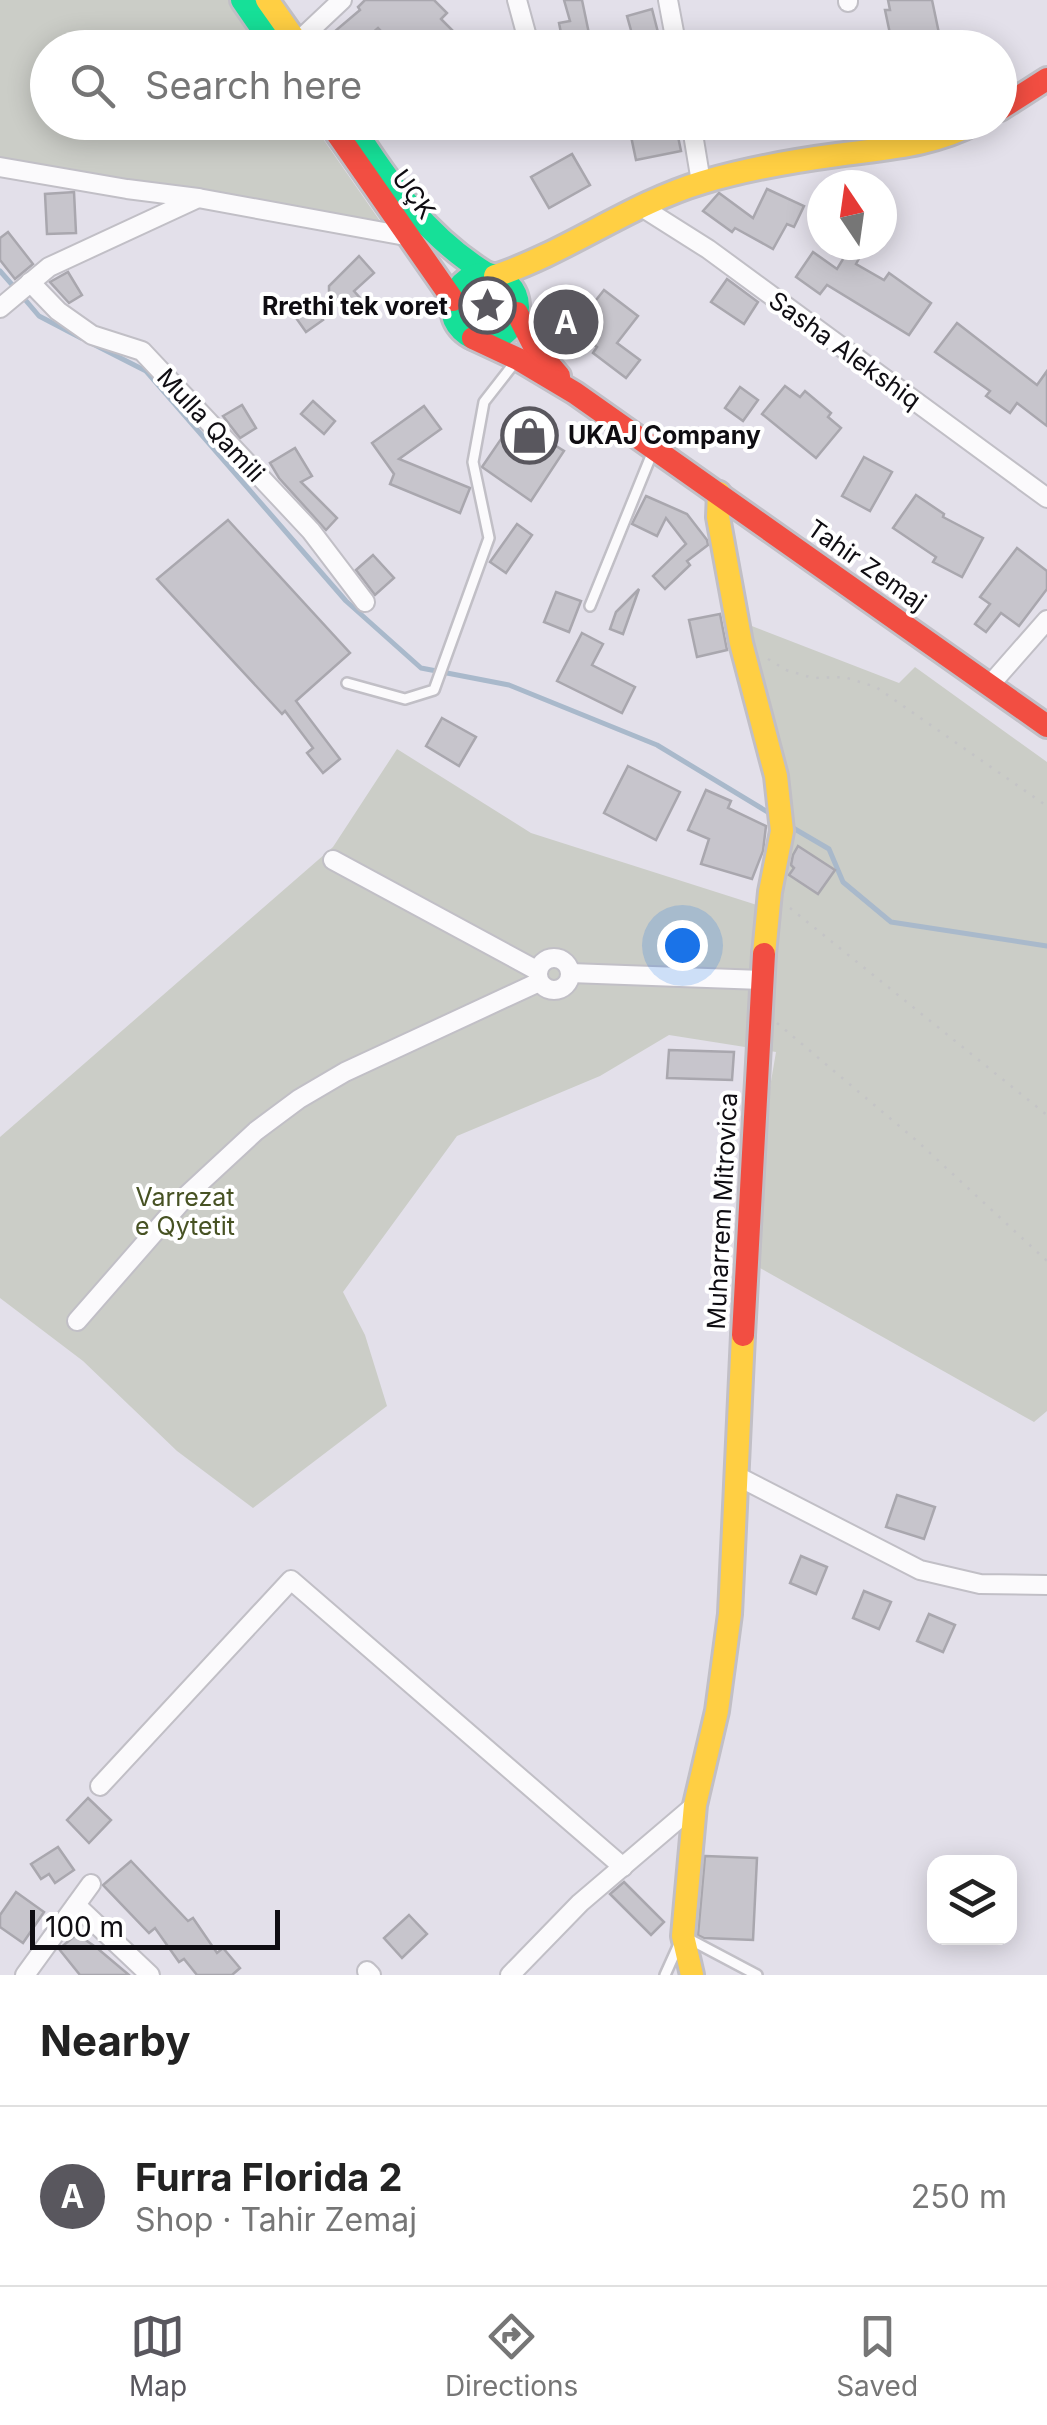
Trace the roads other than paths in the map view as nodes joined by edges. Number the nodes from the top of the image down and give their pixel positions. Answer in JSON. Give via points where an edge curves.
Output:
{"nodes":[{"id":1,"x":242,"y":0,"type":"edge"},
{"id":2,"x":267,"y":0,"type":"edge"},
{"id":3,"x":342,"y":0,"type":"edge"},
{"id":4,"x":518,"y":0,"type":"edge"},
{"id":5,"x":668,"y":0,"type":"edge"},
{"id":6,"x":274,"y":30,"type":"edge"},
{"id":7,"x":283,"y":30,"type":"edge"},
{"id":8,"x":309,"y":30,"type":"edge"},
{"id":9,"x":526,"y":30,"type":"edge"},
{"id":10,"x":674,"y":30,"type":"edge"},
{"id":11,"x":1047,"y":79,"type":"edge"},
{"id":12,"x":1017,"y":98,"type":"edge"},
{"id":13,"x":342,"y":140,"type":"edge"},
{"id":14,"x":361,"y":140,"type":"edge"},
{"id":15,"x":694,"y":140,"type":"edge"},
{"id":16,"x":941,"y":140,"type":"edge"},
{"id":17,"x":0,"y":166,"type":"edge"},
{"id":18,"x":701,"y":182,"type":"junction"},
{"id":19,"x":198,"y":198,"type":"junction"},
{"id":20,"x":640,"y":206,"type":"junction"},
{"id":21,"x":410,"y":237,"type":"junction"},
{"id":22,"x":572,"y":244,"type":"junction"},
{"id":23,"x":492,"y":276,"type":"junction"},
{"id":24,"x":30,"y":282,"type":"junction"},
{"id":25,"x":453,"y":300,"type":"junction"},
{"id":26,"x":0,"y":308,"type":"edge"},
{"id":27,"x":517,"y":308,"type":"junction"},
{"id":28,"x":473,"y":338,"type":"junction"},
{"id":29,"x":518,"y":359,"type":"junction"},
{"id":30,"x":576,"y":393,"type":"junction"},
{"id":31,"x":654,"y":448,"type":"junction"},
{"id":32,"x":719,"y":493,"type":"junction"},
{"id":33,"x":1047,"y":498,"type":"edge"},
{"id":34,"x":365,"y":602,"type":"dead end"},
{"id":35,"x":590,"y":606,"type":"dead end"},
{"id":36,"x":1047,"y":620,"type":"edge"},
{"id":37,"x":347,"y":683,"type":"dead end"},
{"id":38,"x":989,"y":686,"type":"junction"},
{"id":39,"x":1047,"y":726,"type":"edge"},
{"id":40,"x":333,"y":860,"type":"dead end"},
{"id":41,"x":538,"y":977,"type":"junction"},
{"id":42,"x":762,"y":980,"type":"junction"},
{"id":43,"x":77,"y":1321,"type":"dead end"},
{"id":44,"x":737,"y":1476,"type":"junction"},
{"id":45,"x":1047,"y":1585,"type":"edge"},
{"id":46,"x":100,"y":1786,"type":"dead end"},
{"id":47,"x":695,"y":1805,"type":"junction"},
{"id":48,"x":622,"y":1867,"type":"junction"},
{"id":49,"x":90,"y":1884,"type":"dead end"},
{"id":50,"x":76,"y":1905,"type":"junction"},
{"id":51,"x":683,"y":1936,"type":"junction"},
{"id":52,"x":24,"y":1975,"type":"edge"},
{"id":53,"x":150,"y":1975,"type":"edge"},
{"id":54,"x":510,"y":1975,"type":"edge"},
{"id":55,"x":665,"y":1975,"type":"edge"},
{"id":56,"x":692,"y":1975,"type":"edge"},
{"id":57,"x":757,"y":1975,"type":"edge"}],
"edges":[{"from":1,"to":6,"type":"main road"},
{"from":2,"to":7,"type":"main road"},
{"from":3,"to":8,"type":"street"},
{"from":4,"to":9,"type":"street"},
{"from":5,"to":10,"type":"street"},
{"from":11,"to":12,"type":"main road"},
{"from":13,"to":21,"type":"main road","name":"UÇK"},
{"from":14,"to":23,"type":"main road","name":"UÇK","via":[[438,238]]},
{"from":15,"to":18,"type":"street"},
{"from":16,"to":18,"type":"main road"},
{"from":17,"to":19,"type":"street"},
{"from":18,"to":20,"type":"main road"},
{"from":19,"to":21,"type":"street"},
{"from":19,"to":24,"type":"street"},
{"from":20,"to":22,"type":"main road"},
{"from":20,"to":33,"type":"street","name":"Sasha Alekshiq"},
{"from":21,"to":25,"type":"main road","name":"UÇK"},
{"from":22,"to":23,"type":"main road"},
{"from":22,"to":27,"type":"main road","via":[[526,288]]},
{"from":23,"to":25,"type":"main road","via":[[470,278]]},
{"from":23,"to":27,"type":"main road","via":[[508,284]]},
{"from":24,"to":26,"type":"street"},
{"from":24,"to":34,"type":"street","name":"Mulla Qamili","via":[[92,334],[142,351],[311,531]]},
{"from":25,"to":28,"type":"main road","via":[[454,318]]},
{"from":27,"to":28,"type":"main road","via":[[501,336]]},
{"from":27,"to":30,"type":"main road","name":"Tahir Zemaj","via":[[535,348]]},
{"from":28,"to":29,"type":"main road","name":"Tahir Zemaj"},
{"from":29,"to":30,"type":"main road","name":"Tahir Zemaj"},
{"from":29,"to":37,"type":"lane","via":[[484,402],[473,462],[489,538],[434,690],[405,699]]},
{"from":30,"to":31,"type":"main road","name":"Tahir Zemaj"},
{"from":31,"to":32,"type":"main road","name":"Tahir Zemaj"},
{"from":31,"to":35,"type":"lane"},
{"from":32,"to":38,"type":"main road","name":"Tahir Zemaj"},
{"from":32,"to":42,"type":"main road","name":"Muharrem Mitrovica","via":[[741,642],[781,819]]},
{"from":36,"to":38,"type":"street"},
{"from":38,"to":39,"type":"main road","name":"Tahir Zemaj"},
{"from":40,"to":41,"type":"street"},
{"from":41,"to":42,"type":"street","via":[[547,990],[567,984],[570,973]]},
{"from":41,"to":43,"type":"street","via":[[299,1099],[188,1194]]},
{"from":42,"to":44,"type":"main road","name":"Muharrem Mitrovica"},
{"from":44,"to":45,"type":"street","via":[[920,1570],[980,1584]]},
{"from":44,"to":47,"type":"main road","name":"Muharrem Mitrovica","via":[[730,1614]]},
{"from":46,"to":48,"type":"street","via":[[290,1580]]},
{"from":47,"to":48,"type":"street"},
{"from":47,"to":51,"type":"main road","name":"Muharrem Mitrovica"},
{"from":48,"to":54,"type":"street"},
{"from":49,"to":50,"type":"street"},
{"from":50,"to":52,"type":"street"},
{"from":50,"to":53,"type":"street"},
{"from":51,"to":55,"type":"lane"},
{"from":51,"to":56,"type":"main road","name":"Muharrem Mitrovica"},
{"from":51,"to":57,"type":"lane"}]}
